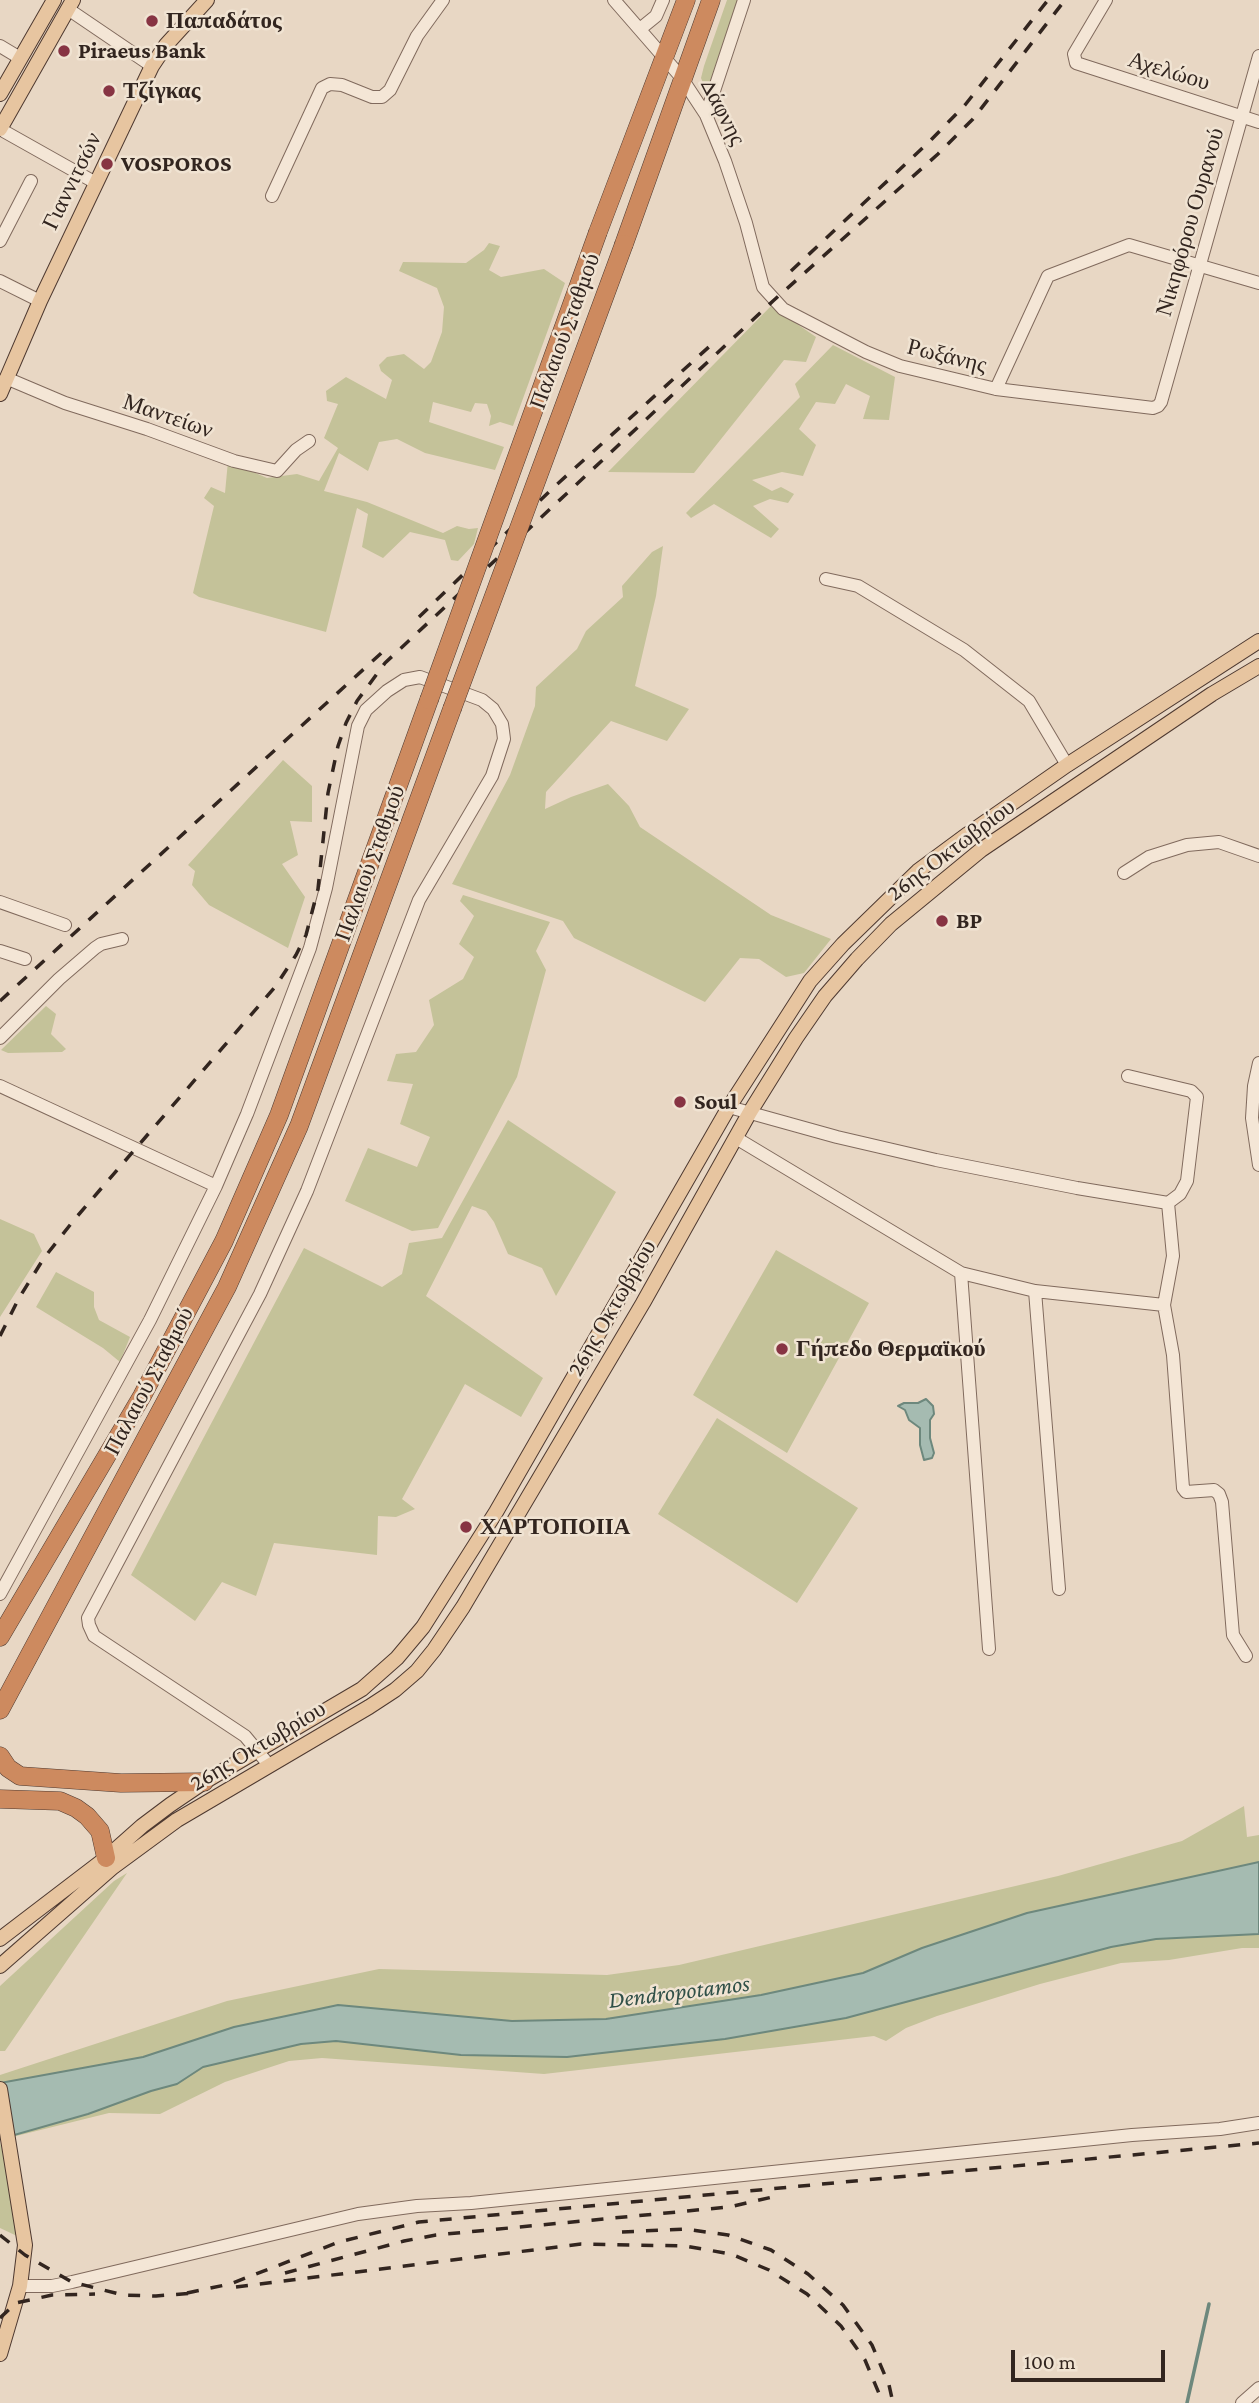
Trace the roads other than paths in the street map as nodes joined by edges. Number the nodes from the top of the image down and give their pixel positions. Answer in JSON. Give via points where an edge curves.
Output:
{"nodes":[{"id":1,"x":207,"y":0,"type":"edge"},
{"id":2,"x":443,"y":0,"type":"edge"},
{"id":3,"x":614,"y":0,"type":"edge"},
{"id":4,"x":663,"y":0,"type":"edge"},
{"id":5,"x":686,"y":0,"type":"edge"},
{"id":6,"x":710,"y":0,"type":"edge"},
{"id":7,"x":744,"y":0,"type":"edge"},
{"id":8,"x":1106,"y":0,"type":"edge"},
{"id":9,"x":52,"y":1,"type":"edge"},
{"id":10,"x":70,"y":4,"type":"edge"},
{"id":11,"x":640,"y":29,"type":"junction"},
{"id":12,"x":0,"y":46,"type":"edge"},
{"id":13,"x":664,"y":56,"type":"junction"},
{"id":14,"x":1259,"y":56,"type":"edge"},
{"id":15,"x":20,"y":58,"type":"junction"},
{"id":16,"x":152,"y":66,"type":"junction"},
{"id":17,"x":681,"y":77,"type":"junction"},
{"id":18,"x":0,"y":94,"type":"edge"},
{"id":19,"x":706,"y":116,"type":"junction"},
{"id":20,"x":1242,"y":116,"type":"junction"},
{"id":21,"x":1259,"y":122,"type":"edge"},
{"id":22,"x":0,"y":129,"type":"edge"},
{"id":23,"x":32,"y":181,"type":"dead end"},
{"id":24,"x":96,"y":183,"type":"junction"},
{"id":25,"x":272,"y":196,"type":"dead end"},
{"id":26,"x":0,"y":241,"type":"edge"},
{"id":27,"x":757,"y":264,"type":"joint"},
{"id":28,"x":1200,"y":266,"type":"junction"},
{"id":29,"x":0,"y":281,"type":"edge"},
{"id":30,"x":1259,"y":283,"type":"edge"},
{"id":31,"x":40,"y":301,"type":"junction"},
{"id":32,"x":6,"y":378,"type":"junction"},
{"id":33,"x":996,"y":389,"type":"junction"},
{"id":34,"x":0,"y":394,"type":"edge"},
{"id":35,"x":1162,"y":400,"type":"joint"},
{"id":36,"x":309,"y":441,"type":"dead end"},
{"id":37,"x":826,"y":579,"type":"dead end"},
{"id":38,"x":1259,"y":641,"type":"edge"},
{"id":39,"x":1256,"y":669,"type":"edge"},
{"id":40,"x":1068,"y":765,"type":"junction"},
{"id":41,"x":1259,"y":856,"type":"edge"},
{"id":42,"x":1124,"y":873,"type":"dead end"},
{"id":43,"x":0,"y":902,"type":"edge"},
{"id":44,"x":65,"y":925,"type":"dead end"},
{"id":45,"x":122,"y":939,"type":"dead end"},
{"id":46,"x":0,"y":951,"type":"edge"},
{"id":47,"x":25,"y":959,"type":"dead end"},
{"id":48,"x":0,"y":1038,"type":"edge"},
{"id":49,"x":1259,"y":1063,"type":"edge"},
{"id":50,"x":1128,"y":1076,"type":"dead end"},
{"id":51,"x":0,"y":1086,"type":"edge"},
{"id":52,"x":729,"y":1107,"type":"junction"},
{"id":53,"x":750,"y":1112,"type":"junction"},
{"id":54,"x":736,"y":1138,"type":"junction"},
{"id":55,"x":1259,"y":1165,"type":"edge"},
{"id":56,"x":216,"y":1186,"type":"junction"},
{"id":57,"x":1168,"y":1203,"type":"junction"},
{"id":58,"x":961,"y":1273,"type":"junction"},
{"id":59,"x":1035,"y":1291,"type":"junction"},
{"id":60,"x":1164,"y":1305,"type":"junction"},
{"id":61,"x":1059,"y":1588,"type":"dead end"},
{"id":62,"x":0,"y":1594,"type":"edge"},
{"id":63,"x":0,"y":1637,"type":"edge"},
{"id":64,"x":989,"y":1648,"type":"dead end"},
{"id":65,"x":1246,"y":1656,"type":"dead end"},
{"id":66,"x":0,"y":1710,"type":"edge"},
{"id":67,"x":258,"y":1750,"type":"junction"},
{"id":68,"x":0,"y":1756,"type":"edge"},
{"id":69,"x":269,"y":1765,"type":"junction"},
{"id":70,"x":204,"y":1782,"type":"junction"},
{"id":71,"x":0,"y":1799,"type":"edge"},
{"id":72,"x":106,"y":1858,"type":"junction"},
{"id":73,"x":0,"y":1939,"type":"edge"},
{"id":74,"x":0,"y":1966,"type":"edge"},
{"id":75,"x":0,"y":2089,"type":"edge"},
{"id":76,"x":1259,"y":2123,"type":"edge"},
{"id":77,"x":20,"y":2286,"type":"junction"},
{"id":78,"x":0,"y":2354,"type":"edge"},
{"id":79,"x":1259,"y":2388,"type":"edge"},
{"id":80,"x":1242,"y":2403,"type":"edge"}],
"edges":[{"from":1,"to":16,"type":"main road","name":"Γιαννιτσών"},
{"from":2,"to":25,"type":"street","via":[[382,97],[342,85],[322,88]]},
{"from":3,"to":11,"type":"street","name":"Δάφνης"},
{"from":4,"to":11,"type":"street","via":[[656,16]]},
{"from":5,"to":13,"type":"highway","name":"Παλαιού Σταθμού"},
{"from":6,"to":17,"type":"highway","name":"Παλαιού Σταθμού"},
{"from":7,"to":19,"type":"street"},
{"from":8,"to":20,"type":"street","name":"Αχελώου","via":[[1074,53],[1079,65]]},
{"from":9,"to":15,"type":"main road"},
{"from":10,"to":16,"type":"street"},
{"from":10,"to":22,"type":"main road"},
{"from":11,"to":13,"type":"street","name":"Δάφνης"},
{"from":12,"to":15,"type":"street"},
{"from":13,"to":17,"type":"street","name":"Δάφνης"},
{"from":13,"to":63,"type":"highway","name":"Παλαιού Σταθμού","bridge":true,"via":[[279,1115],[225,1241],[142,1396]]},
{"from":14,"to":20,"type":"street","name":"Νικηφόρου Ουρανού"},
{"from":15,"to":18,"type":"main road"},
{"from":16,"to":24,"type":"main road","name":"Γιαννιτσών"},
{"from":17,"to":19,"type":"street","name":"Δάφνης"},
{"from":17,"to":66,"type":"highway","name":"Παλαιού Σταθμού","bridge":true,"via":[[624,244],[299,1126],[227,1287]]},
{"from":19,"to":27,"type":"street","name":"Δάφνης","via":[[730,174]]},
{"from":20,"to":21,"type":"street","name":"Αχελώου"},
{"from":20,"to":28,"type":"street","name":"Νικηφόρου Ουρανού"},
{"from":22,"to":24,"type":"street"},
{"from":23,"to":26,"type":"street"},
{"from":24,"to":31,"type":"main road","name":"Γιαννιτσών"},
{"from":27,"to":33,"type":"street","name":"Ρωξάνης","via":[[763,287],[773,301],[817,328],[891,363]]},
{"from":28,"to":30,"type":"street"},
{"from":28,"to":33,"type":"street","via":[[1129,245],[1048,276]]},
{"from":28,"to":35,"type":"street","name":"Νικηφόρου Ουρανού"},
{"from":29,"to":31,"type":"street"},
{"from":31,"to":32,"type":"main road","name":"Γιαννιτσών"},
{"from":32,"to":34,"type":"main road","name":"Γιαννιτσών"},
{"from":32,"to":36,"type":"street","name":"Μαντείων","via":[[234,461],[277,471]]},
{"from":33,"to":35,"type":"street","name":"Ρωξάνης","via":[[1153,408]]},
{"from":37,"to":40,"type":"street","via":[[858,586],[964,650],[1029,701]]},
{"from":38,"to":40,"type":"main road","name":"26ης Οκτωβρίου"},
{"from":39,"to":53,"type":"main road","name":"26ης Οκτωβρίου","via":[[981,850],[891,924],[825,996]]},
{"from":40,"to":52,"type":"main road","name":"26ης Οκτωβρίου","via":[[919,871],[866,920],[810,981]]},
{"from":41,"to":42,"type":"street","via":[[1219,842],[1187,845],[1149,857]]},
{"from":43,"to":44,"type":"street"},
{"from":45,"to":48,"type":"street","via":[[95,948]]},
{"from":46,"to":47,"type":"street"},
{"from":49,"to":55,"type":"street","via":[[1252,1118]]},
{"from":50,"to":57,"type":"street","via":[[1191,1091],[1196,1097],[1187,1181]]},
{"from":51,"to":56,"type":"street"},
{"from":52,"to":53,"type":"street"},
{"from":52,"to":67,"type":"main road","name":"26ης Οκτωβρίου","via":[[496,1512],[423,1627],[371,1682]]},
{"from":53,"to":54,"type":"main road","name":"26ης Οκτωβρίου"},
{"from":53,"to":57,"type":"street","via":[[936,1160]]},
{"from":54,"to":58,"type":"street"},
{"from":54,"to":69,"type":"main road","name":"26ης Οκτωβρίου","via":[[524,1505],[434,1650],[395,1690]]},
{"from":56,"to":62,"type":"street","via":[[150,1320]]},
{"from":56,"to":67,"type":"street","via":[[310,948],[366,710],[404,680],[420,677],[482,700],[502,723],[504,739],[492,776],[419,900],[307,1191],[260,1294],[89,1618],[94,1636],[244,1736]]},
{"from":57,"to":60,"type":"street","via":[[1173,1256]]},
{"from":58,"to":59,"type":"street"},
{"from":58,"to":64,"type":"street"},
{"from":59,"to":60,"type":"street"},
{"from":59,"to":61,"type":"street"},
{"from":60,"to":65,"type":"street","via":[[1173,1355],[1183,1488],[1186,1492],[1214,1490],[1222,1502],[1233,1635]]},
{"from":67,"to":69,"type":"street"},
{"from":67,"to":70,"type":"main road","name":"26ης Οκτωβρίου"},
{"from":68,"to":70,"type":"highway","via":[[20,1776],[121,1783]]},
{"from":69,"to":74,"type":"main road","name":"26ης Οκτωβρίου","via":[[135,1851]]},
{"from":70,"to":72,"type":"main road","name":"26ης Οκτωβρίου"},
{"from":71,"to":72,"type":"highway","via":[[60,1801],[76,1808],[100,1831]]},
{"from":72,"to":73,"type":"main road","name":"26ης Οκτωβρίου"},
{"from":75,"to":77,"type":"main road","via":[[25,2235]]},
{"from":76,"to":77,"type":"street","via":[[417,2206],[358,2214],[72,2282]]},
{"from":77,"to":78,"type":"main road"},
{"from":79,"to":80,"type":"street"}]}
